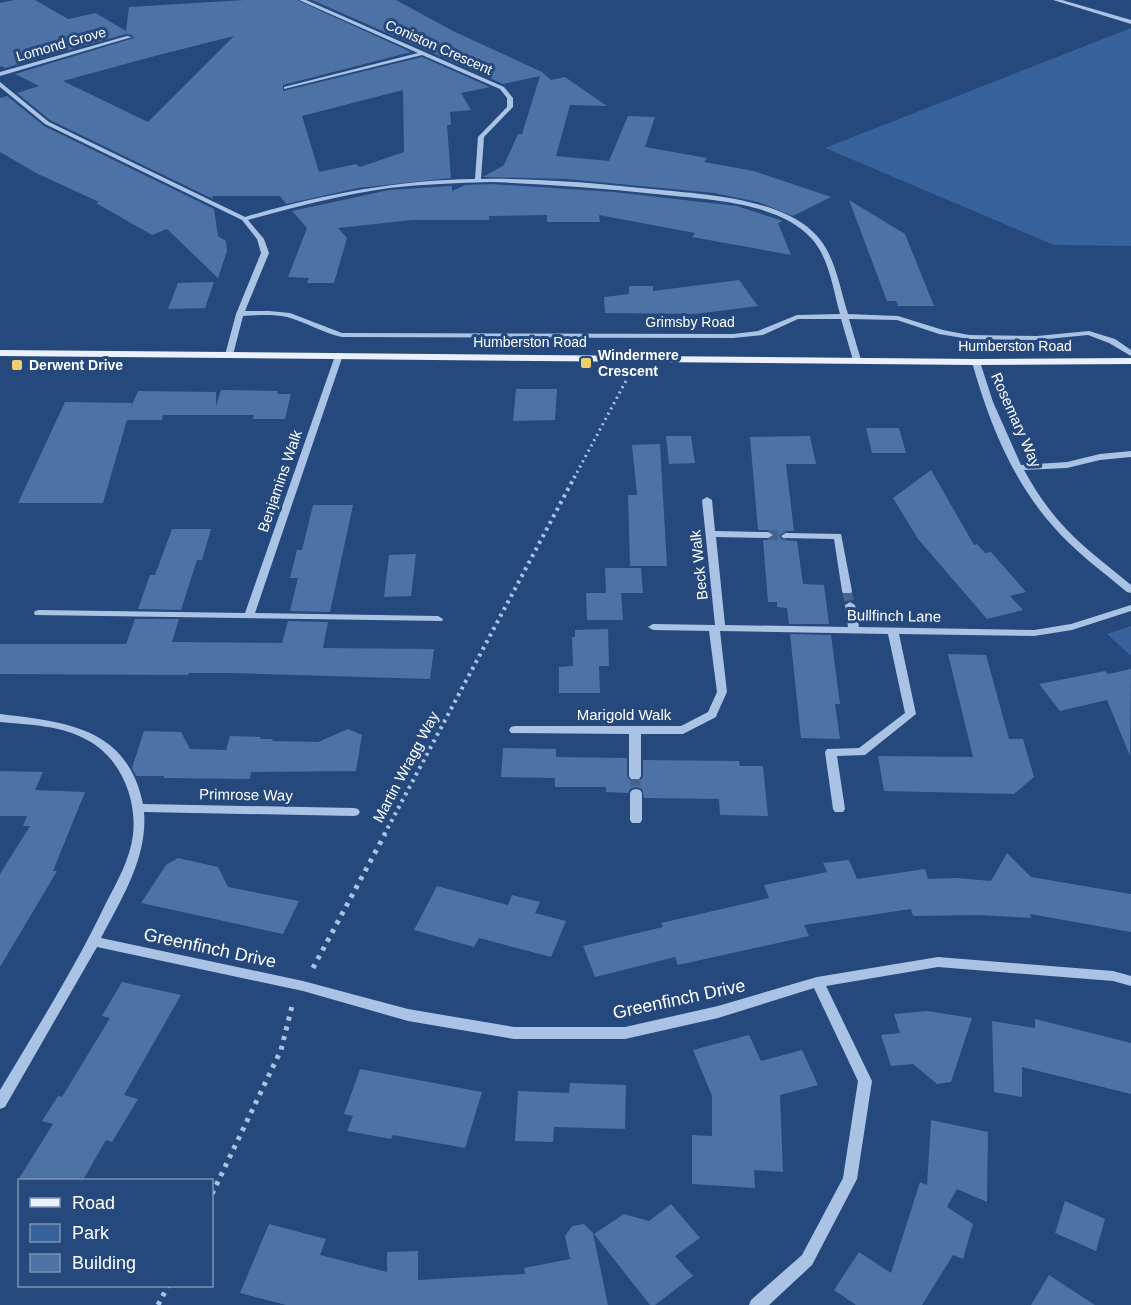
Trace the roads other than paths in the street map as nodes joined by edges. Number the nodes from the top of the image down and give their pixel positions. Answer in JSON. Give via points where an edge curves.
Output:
{"nodes":[{"id":1,"x":302,"y":0,"type":"edge"},
{"id":2,"x":1056,"y":0,"type":"edge"},
{"id":3,"x":1131,"y":22,"type":"edge"},
{"id":4,"x":129,"y":37,"type":"dead end"},
{"id":5,"x":424,"y":53,"type":"junction"},
{"id":6,"x":0,"y":74,"type":"edge"},
{"id":7,"x":0,"y":84,"type":"edge"},
{"id":8,"x":286,"y":88,"type":"dead end"},
{"id":9,"x":478,"y":180,"type":"junction"},
{"id":10,"x":244,"y":219,"type":"junction"},
{"id":11,"x":240,"y":314,"type":"junction"},
{"id":12,"x":844,"y":316,"type":"junction"},
{"id":13,"x":0,"y":353,"type":"edge"},
{"id":14,"x":1131,"y":354,"type":"edge"},
{"id":15,"x":229,"y":356,"type":"junction"},
{"id":16,"x":339,"y":356,"type":"junction"},
{"id":17,"x":857,"y":360,"type":"junction"},
{"id":18,"x":1131,"y":361,"type":"edge"},
{"id":19,"x":976,"y":362,"type":"junction"},
{"id":20,"x":1131,"y":454,"type":"edge"},
{"id":21,"x":1018,"y":468,"type":"junction"},
{"id":22,"x":707,"y":500,"type":"dead end"},
{"id":23,"x":711,"y":534,"type":"junction"},
{"id":24,"x":768,"y":535,"type":"tunnel mouth"},
{"id":25,"x":786,"y":536,"type":"tunnel mouth"},
{"id":26,"x":1131,"y":590,"type":"edge"},
{"id":27,"x":847,"y":591,"type":"tunnel mouth"},
{"id":28,"x":850,"y":605,"type":"tunnel mouth"},
{"id":29,"x":1131,"y":608,"type":"edge"},
{"id":30,"x":39,"y":613,"type":"dead end"},
{"id":31,"x":249,"y":616,"type":"junction"},
{"id":32,"x":438,"y":619,"type":"dead end"},
{"id":33,"x":653,"y":627,"type":"dead end"},
{"id":34,"x":717,"y":628,"type":"junction"},
{"id":35,"x":854,"y":630,"type":"junction"},
{"id":36,"x":893,"y":631,"type":"junction"},
{"id":37,"x":0,"y":718,"type":"edge"},
{"id":38,"x":515,"y":730,"type":"dead end"},
{"id":39,"x":634,"y":730,"type":"junction"},
{"id":40,"x":635,"y":776,"type":"tunnel mouth"},
{"id":41,"x":636,"y":793,"type":"tunnel mouth"},
{"id":42,"x":137,"y":808,"type":"junction"},
{"id":43,"x":839,"y":809,"type":"dead end"},
{"id":44,"x":354,"y":813,"type":"dead end"},
{"id":45,"x":636,"y":820,"type":"dead end"},
{"id":46,"x":95,"y":942,"type":"junction"},
{"id":47,"x":1131,"y":981,"type":"edge"},
{"id":48,"x":817,"y":982,"type":"junction"},
{"id":49,"x":0,"y":1103,"type":"edge"},
{"id":50,"x":757,"y":1305,"type":"edge"}],
"edges":[{"from":1,"to":5,"type":"street","name":"Coniston Crescent"},
{"from":2,"to":3,"type":"street"},
{"from":4,"to":6,"type":"street","name":"Lomond Grove"},
{"from":5,"to":8,"type":"street"},
{"from":5,"to":9,"type":"street","name":"Coniston Crescent","via":[[502,88],[510,98],[510,107],[481,137]]},
{"from":7,"to":10,"type":"street","via":[[47,123]]},
{"from":9,"to":10,"type":"street","via":[[390,186]]},
{"from":9,"to":12,"type":"street","via":[[585,184],[706,197],[778,214],[800,225],[824,249]]},
{"from":10,"to":11,"type":"street","via":[[260,239],[265,253]]},
{"from":11,"to":12,"type":"street","name":"Grimsby Road","via":[[285,315],[342,335],[733,336],[760,333],[797,317]]},
{"from":11,"to":15,"type":"street"},
{"from":12,"to":14,"type":"street","name":"Grimsby Road","via":[[898,318],[969,337],[1037,338],[1089,333],[1112,340]]},
{"from":12,"to":17,"type":"street"},
{"from":13,"to":15,"type":"main road","name":"Humberston Road"},
{"from":15,"to":16,"type":"main road","name":"Humberston Road"},
{"from":16,"to":17,"type":"main road","name":"Humberston Road"},
{"from":16,"to":31,"type":"street","name":"Benjamins Walk"},
{"from":17,"to":19,"type":"main road","name":"Humberston Road"},
{"from":18,"to":19,"type":"main road","name":"Humberston Road"},
{"from":19,"to":21,"type":"street","name":"Rosemary Way"},
{"from":20,"to":21,"type":"street","via":[[1067,465]]},
{"from":21,"to":26,"type":"street","name":"Rosemary Way","via":[[1054,523]]},
{"from":22,"to":23,"type":"street","name":"Beck Walk"},
{"from":23,"to":24,"type":"street"},
{"from":23,"to":34,"type":"street","name":"Beck Walk"},
{"from":25,"to":27,"type":"street","via":[[838,537]]},
{"from":28,"to":35,"type":"street"},
{"from":29,"to":36,"type":"street","name":"Bullfinch Lane","via":[[1072,627],[1034,633]]},
{"from":30,"to":31,"type":"street"},
{"from":31,"to":32,"type":"street"},
{"from":33,"to":34,"type":"street","name":"Bullfinch Lane"},
{"from":34,"to":35,"type":"street","name":"Bullfinch Lane"},
{"from":34,"to":39,"type":"street","name":"Marigold Walk","via":[[722,692],[712,714],[683,729]]},
{"from":35,"to":36,"type":"street","name":"Bullfinch Lane"},
{"from":36,"to":43,"type":"street","via":[[911,714],[861,752],[831,752]]},
{"from":37,"to":42,"type":"street","via":[[69,726],[95,739],[130,777]]},
{"from":38,"to":39,"type":"street","name":"Marigold Walk"},
{"from":39,"to":40,"type":"street"},
{"from":41,"to":45,"type":"street"},
{"from":42,"to":44,"type":"street","name":"Primrose Way"},
{"from":42,"to":46,"type":"street","via":[[140,828],[133,859]]},
{"from":46,"to":48,"type":"street","name":"Greenfinch Drive","via":[[303,986],[408,1015],[514,1033],[625,1033],[718,1012]]},
{"from":46,"to":49,"type":"street"},
{"from":47,"to":48,"type":"street","name":"Greenfinch Drive","via":[[1113,976],[938,962]]},
{"from":48,"to":50,"type":"street","via":[[866,1082],[850,1179],[807,1260]]}]}
